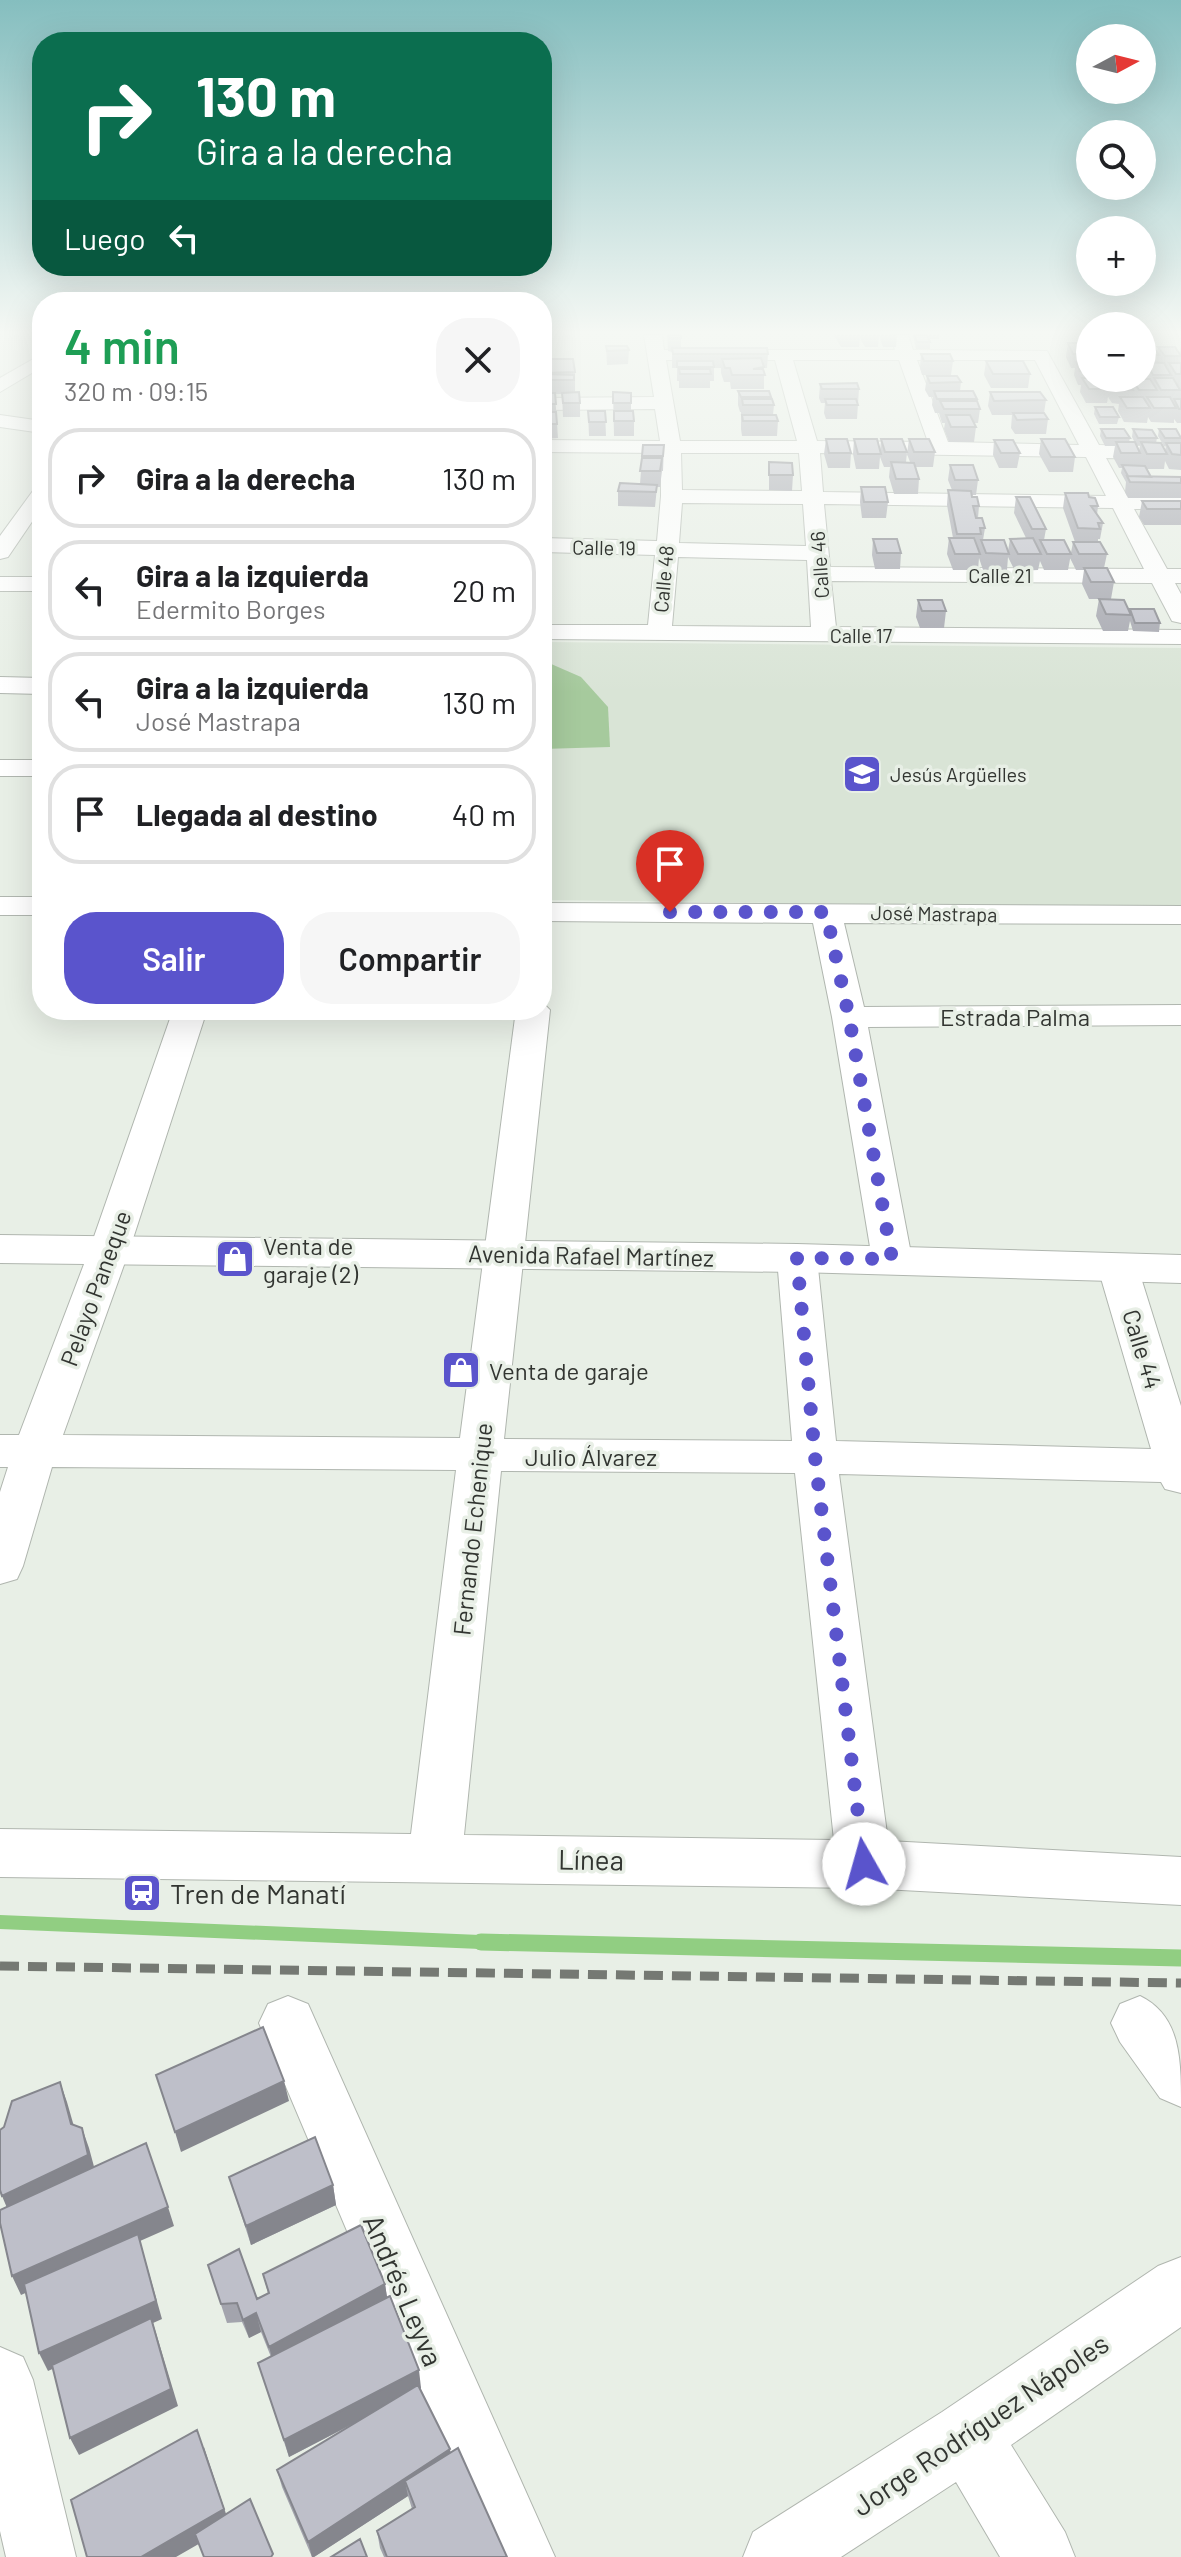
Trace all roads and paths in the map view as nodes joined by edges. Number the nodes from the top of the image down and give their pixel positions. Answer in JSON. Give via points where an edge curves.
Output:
{"nodes":[{"id":1,"x":671,"y":454,"type":"edge"},
{"id":2,"x":810,"y":454,"type":"edge"},
{"id":3,"x":1093,"y":454,"type":"edge"},
{"id":4,"x":672,"y":496,"type":"junction"},
{"id":5,"x":815,"y":499,"type":"junction"},
{"id":6,"x":1120,"y":502,"type":"junction"},
{"id":7,"x":1181,"y":503,"type":"edge"},
{"id":8,"x":32,"y":504,"type":"edge"},
{"id":9,"x":0,"y":506,"type":"edge"},
{"id":10,"x":32,"y":512,"type":"edge"},
{"id":11,"x":552,"y":545,"type":"edge"},
{"id":12,"x":666,"y":549,"type":"junction"},
{"id":13,"x":0,"y":552,"type":"edge"},
{"id":14,"x":819,"y":564,"type":"junction"},
{"id":15,"x":1170,"y":576,"type":"edge"},
{"id":16,"x":0,"y":584,"type":"edge"},
{"id":17,"x":32,"y":584,"type":"edge"},
{"id":18,"x":1181,"y":616,"type":"edge"},
{"id":19,"x":552,"y":632,"type":"edge"},
{"id":20,"x":659,"y":633,"type":"junction"},
{"id":21,"x":824,"y":635,"type":"junction"},
{"id":22,"x":1181,"y":637,"type":"edge"},
{"id":23,"x":0,"y":685,"type":"edge"},
{"id":24,"x":32,"y":686,"type":"edge"},
{"id":25,"x":0,"y":768,"type":"edge"},
{"id":26,"x":32,"y":768,"type":"edge"},
{"id":27,"x":0,"y":906,"type":"edge"},
{"id":28,"x":32,"y":906,"type":"edge"},
{"id":29,"x":826,"y":912,"type":"junction"},
{"id":30,"x":1181,"y":915,"type":"edge"},
{"id":31,"x":552,"y":920,"type":"edge"},
{"id":32,"x":1181,"y":1015,"type":"edge"},
{"id":33,"x":849,"y":1017,"type":"junction"},
{"id":34,"x":187,"y":1020,"type":"edge"},
{"id":35,"x":532,"y":1020,"type":"edge"},
{"id":36,"x":0,"y":1249,"type":"edge"},
{"id":37,"x":109,"y":1251,"type":"junction"},
{"id":38,"x":501,"y":1253,"type":"junction"},
{"id":39,"x":797,"y":1258,"type":"junction"},
{"id":40,"x":892,"y":1259,"type":"junction"},
{"id":41,"x":1118,"y":1268,"type":"junction"},
{"id":42,"x":1181,"y":1269,"type":"edge"},
{"id":43,"x":18,"y":1451,"type":"edge"},
{"id":44,"x":481,"y":1455,"type":"junction"},
{"id":45,"x":815,"y":1457,"type":"junction"},
{"id":46,"x":1180,"y":1469,"type":"edge"},
{"id":47,"x":0,"y":1566,"type":"edge"},
{"id":48,"x":0,"y":1853,"type":"edge"},
{"id":49,"x":435,"y":1857,"type":"junction"},
{"id":50,"x":864,"y":1864,"type":"junction"},
{"id":51,"x":1181,"y":1881,"type":"edge"},
{"id":52,"x":288,"y":2023,"type":"dead end"},
{"id":53,"x":1140,"y":2023,"type":"dead end"},
{"id":54,"x":1181,"y":2078,"type":"edge"},
{"id":55,"x":1181,"y":2289,"type":"edge"},
{"id":56,"x":0,"y":2380,"type":"edge"},
{"id":57,"x":966,"y":2436,"type":"junction"},
{"id":58,"x":41,"y":2557,"type":"edge"},
{"id":59,"x":520,"y":2557,"type":"edge"},
{"id":60,"x":778,"y":2557,"type":"edge"},
{"id":61,"x":1040,"y":2557,"type":"edge"}],
"edges":[{"from":1,"to":4,"type":"street","name":"Calle 48"},
{"from":2,"to":5,"type":"street","name":"Calle 46"},
{"from":3,"to":6,"type":"street"},
{"from":4,"to":5,"type":"street"},
{"from":4,"to":12,"type":"street","name":"Calle 48"},
{"from":5,"to":6,"type":"street"},
{"from":5,"to":14,"type":"street","name":"Calle 46"},
{"from":6,"to":7,"type":"street"},
{"from":6,"to":15,"type":"street"},
{"from":8,"to":9,"type":"street"},
{"from":10,"to":13,"type":"street"},
{"from":11,"to":12,"type":"street","name":"Calle 19"},
{"from":12,"to":14,"type":"street","name":"Calle 19"},
{"from":12,"to":20,"type":"street","name":"Calle 48"},
{"from":14,"to":15,"type":"street","name":"Calle 21"},
{"from":14,"to":21,"type":"street","name":"Calle 46"},
{"from":15,"to":18,"type":"street"},
{"from":16,"to":17,"type":"street"},
{"from":19,"to":20,"type":"street","name":"Calle 17"},
{"from":20,"to":21,"type":"street","name":"Calle 17"},
{"from":21,"to":22,"type":"street","name":"Calle 17"},
{"from":23,"to":24,"type":"street"},
{"from":25,"to":26,"type":"street"},
{"from":27,"to":28,"type":"street"},
{"from":29,"to":30,"type":"street","name":"José Mastrapa"},
{"from":29,"to":31,"type":"street","name":"José Mastrapa"},
{"from":29,"to":33,"type":"street"},
{"from":32,"to":33,"type":"street","name":"Estrada Palma"},
{"from":33,"to":40,"type":"street"},
{"from":34,"to":37,"type":"street","name":"Pelayo Paneque"},
{"from":35,"to":38,"type":"street","name":"Fernando Echenique"},
{"from":36,"to":37,"type":"main road","name":"Avenida Rafael Martínez"},
{"from":37,"to":38,"type":"main road","name":"Avenida Rafael Martínez"},
{"from":37,"to":43,"type":"street","name":"Pelayo Paneque"},
{"from":38,"to":39,"type":"main road","name":"Avenida Rafael Martínez"},
{"from":38,"to":44,"type":"street","name":"Fernando Echenique"},
{"from":39,"to":40,"type":"main road","name":"Avenida Rafael Martínez"},
{"from":39,"to":45,"type":"street"},
{"from":40,"to":41,"type":"main road","name":"Avenida Rafael Martínez"},
{"from":41,"to":42,"type":"main road","name":"Avenida Rafael Martínez"},
{"from":41,"to":46,"type":"street","name":"Calle 44"},
{"from":43,"to":44,"type":"street","name":"Julio Álvarez"},
{"from":43,"to":47,"type":"street","name":"Pelayo Paneque"},
{"from":44,"to":45,"type":"street","name":"Julio Álvarez"},
{"from":44,"to":49,"type":"street","name":"Fernando Echenique"},
{"from":45,"to":46,"type":"street","name":"Julio Álvarez"},
{"from":45,"to":50,"type":"street"},
{"from":48,"to":49,"type":"street","name":"Línea"},
{"from":49,"to":50,"type":"street","name":"Línea"},
{"from":50,"to":51,"type":"street","name":"Línea"},
{"from":52,"to":59,"type":"street","name":"Andrés Leyva"},
{"from":53,"to":54,"type":"street"},
{"from":55,"to":57,"type":"street","name":"Jorge Rodríguez Nápoles"},
{"from":56,"to":58,"type":"street"},
{"from":57,"to":60,"type":"street","name":"Jorge Rodríguez Nápoles"},
{"from":57,"to":61,"type":"street"}]}
